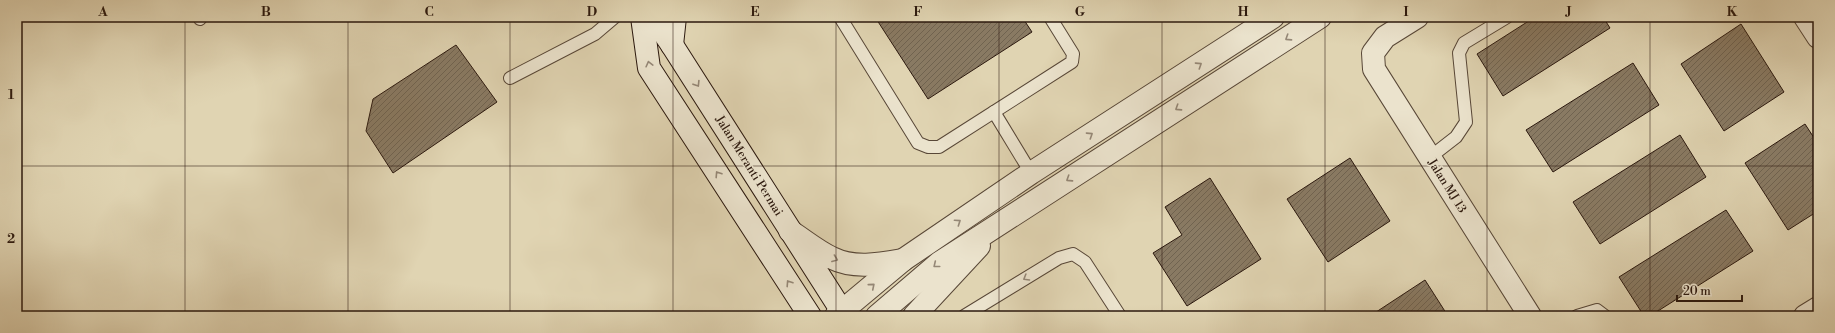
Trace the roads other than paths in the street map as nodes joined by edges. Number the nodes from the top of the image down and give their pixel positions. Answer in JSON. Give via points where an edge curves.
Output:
{"nodes":[{"id":1,"x":615,"y":17,"type":"edge"},
{"id":2,"x":642,"y":17,"type":"edge"},
{"id":3,"x":653,"y":17,"type":"edge"},
{"id":4,"x":675,"y":17,"type":"edge"},
{"id":5,"x":840,"y":17,"type":"edge"},
{"id":6,"x":1050,"y":17,"type":"edge"},
{"id":7,"x":1273,"y":17,"type":"edge"},
{"id":8,"x":1320,"y":17,"type":"edge"},
{"id":9,"x":1417,"y":17,"type":"edge"},
{"id":10,"x":1507,"y":17,"type":"edge"},
{"id":11,"x":1805,"y":17,"type":"edge"},
{"id":12,"x":1818,"y":37,"type":"edge"},
{"id":13,"x":672,"y":44,"type":"junction"},
{"id":14,"x":510,"y":78,"type":"dead end"},
{"id":15,"x":994,"y":112,"type":"junction"},
{"id":16,"x":1430,"y":158,"type":"junction"},
{"id":17,"x":1031,"y":173,"type":"junction"},
{"id":18,"x":1002,"y":222,"type":"junction"},
{"id":19,"x":790,"y":231,"type":"junction"},
{"id":20,"x":902,"y":260,"type":"junction"},
{"id":21,"x":1818,"y":308,"type":"edge"},
{"id":22,"x":841,"y":314,"type":"edge"},
{"id":23,"x":810,"y":316,"type":"edge"},
{"id":24,"x":877,"y":316,"type":"edge"},
{"id":25,"x":914,"y":316,"type":"edge"},
{"id":26,"x":964,"y":316,"type":"edge"},
{"id":27,"x":1120,"y":316,"type":"edge"},
{"id":28,"x":1530,"y":316,"type":"edge"},
{"id":29,"x":1577,"y":316,"type":"edge"},
{"id":30,"x":1605,"y":316,"type":"edge"},
{"id":31,"x":1805,"y":316,"type":"edge"}],
"edges":[{"from":1,"to":14,"type":"lane","via":[[595,34]]},
{"from":23,"to":2,"type":"street","one_way":true,"via":[[649,68]]},
{"from":3,"to":13,"type":"street","name":"Jalan Meranti Permai"},
{"from":4,"to":13,"type":"street"},
{"from":5,"to":15,"type":"lane","via":[[918,143],[938,147]]},
{"from":6,"to":15,"type":"lane","via":[[1073,54],[1072,62]]},
{"from":17,"to":7,"type":"street","one_way":true},
{"from":8,"to":18,"type":"street","one_way":true},
{"from":9,"to":16,"type":"street","name":"Jalan MJ 13","via":[[1385,37],[1373,53],[1374,69]]},
{"from":10,"to":16,"type":"lane","via":[[1464,43],[1459,53],[1466,122],[1456,137]]},
{"from":11,"to":12,"type":"street"},
{"from":13,"to":19,"type":"street","name":"Jalan Meranti Permai","one_way":true},
{"from":15,"to":17,"type":"lane"},
{"from":16,"to":28,"type":"street","name":"Jalan MJ 13"},
{"from":20,"to":17,"type":"street","one_way":true},
{"from":18,"to":24,"type":"street","one_way":true,"via":[[939,263]]},
{"from":18,"to":25,"type":"street"},
{"from":19,"to":20,"type":"street","one_way":true,"via":[[832,259],[855,265]]},
{"from":19,"to":22,"type":"street","name":"Jalan Meranti Permai"},
{"from":22,"to":20,"type":"street","one_way":true},
{"from":21,"to":31,"type":"street"},
{"from":27,"to":26,"type":"lane","one_way":true,"via":[[1085,262],[1073,254],[1059,258]]},
{"from":29,"to":30,"type":"lane","via":[[1597,310]]}]}
